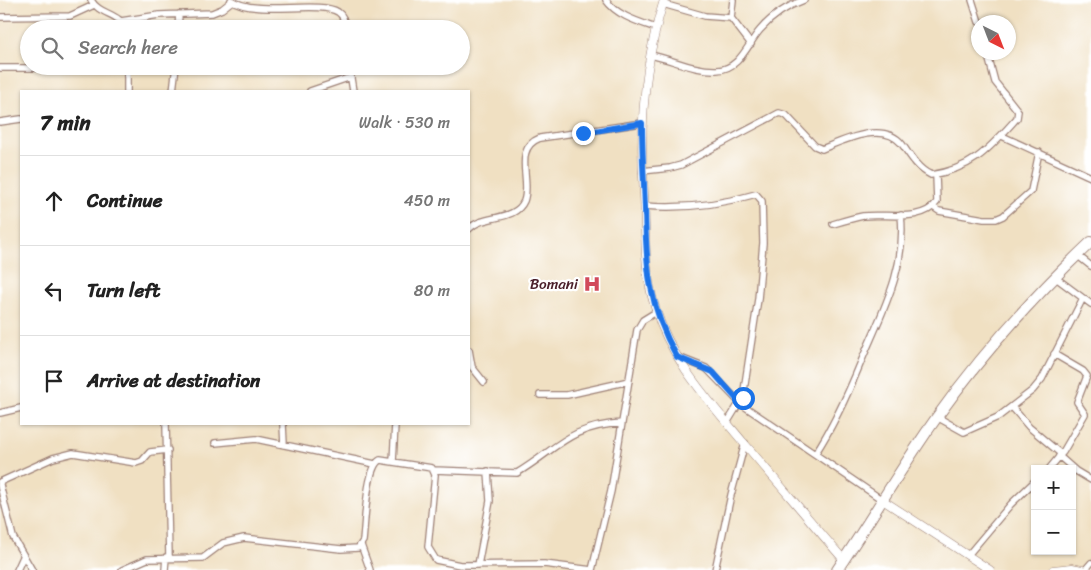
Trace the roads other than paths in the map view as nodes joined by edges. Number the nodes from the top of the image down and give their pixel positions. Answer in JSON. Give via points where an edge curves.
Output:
{"nodes":[{"id":1,"x":232,"y":0,"type":"edge"},
{"id":2,"x":606,"y":0,"type":"edge"},
{"id":3,"x":733,"y":0,"type":"edge"},
{"id":4,"x":804,"y":0,"type":"edge"},
{"id":5,"x":972,"y":0,"type":"edge"},
{"id":6,"x":664,"y":2,"type":"edge"},
{"id":7,"x":93,"y":3,"type":"edge"},
{"id":8,"x":178,"y":14,"type":"junction"},
{"id":9,"x":977,"y":15,"type":"edge"},
{"id":10,"x":0,"y":17,"type":"edge"},
{"id":11,"x":730,"y":18,"type":"junction"},
{"id":12,"x":121,"y":20,"type":"joint"},
{"id":13,"x":178,"y":20,"type":"edge"},
{"id":14,"x":343,"y":20,"type":"edge"},
{"id":15,"x":656,"y":28,"type":"junction"},
{"id":16,"x":750,"y":44,"type":"junction"},
{"id":17,"x":650,"y":55,"type":"junction"},
{"id":18,"x":989,"y":60,"type":"edge"},
{"id":19,"x":0,"y":68,"type":"edge"},
{"id":20,"x":20,"y":68,"type":"edge"},
{"id":21,"x":127,"y":75,"type":"edge"},
{"id":22,"x":175,"y":75,"type":"edge"},
{"id":23,"x":351,"y":77,"type":"joint"},
{"id":24,"x":126,"y":90,"type":"edge"},
{"id":25,"x":173,"y":90,"type":"edge"},
{"id":26,"x":313,"y":90,"type":"edge"},
{"id":27,"x":353,"y":90,"type":"edge"},
{"id":28,"x":20,"y":119,"type":"edge"},
{"id":29,"x":0,"y":122,"type":"edge"},
{"id":30,"x":642,"y":123,"type":"junction"},
{"id":31,"x":1002,"y":136,"type":"junction"},
{"id":32,"x":1039,"y":152,"type":"junction"},
{"id":33,"x":642,"y":171,"type":"junction"},
{"id":34,"x":936,"y":174,"type":"junction"},
{"id":35,"x":1091,"y":177,"type":"edge"},
{"id":36,"x":644,"y":206,"type":"junction"},
{"id":37,"x":933,"y":207,"type":"junction"},
{"id":38,"x":901,"y":215,"type":"junction"},
{"id":39,"x":476,"y":224,"type":"junction"},
{"id":40,"x":833,"y":224,"type":"dead end"},
{"id":41,"x":470,"y":225,"type":"edge"},
{"id":42,"x":470,"y":228,"type":"edge"},
{"id":43,"x":1091,"y":242,"type":"edge"},
{"id":44,"x":1077,"y":255,"type":"junction"},
{"id":45,"x":1091,"y":266,"type":"edge"},
{"id":46,"x":1056,"y":278,"type":"junction"},
{"id":47,"x":1083,"y":298,"type":"junction"},
{"id":48,"x":1091,"y":304,"type":"edge"},
{"id":49,"x":656,"y":312,"type":"junction"},
{"id":50,"x":1054,"y":354,"type":"junction"},
{"id":51,"x":470,"y":356,"type":"edge"},
{"id":52,"x":677,"y":357,"type":"junction"},
{"id":53,"x":629,"y":381,"type":"junction"},
{"id":54,"x":484,"y":382,"type":"dead end"},
{"id":55,"x":540,"y":395,"type":"dead end"},
{"id":56,"x":741,"y":404,"type":"junction"},
{"id":57,"x":1012,"y":407,"type":"junction"},
{"id":58,"x":20,"y":408,"type":"edge"},
{"id":59,"x":0,"y":413,"type":"edge"},
{"id":60,"x":936,"y":417,"type":"junction"},
{"id":61,"x":622,"y":423,"type":"junction"},
{"id":62,"x":727,"y":423,"type":"junction"},
{"id":63,"x":166,"y":425,"type":"edge"},
{"id":64,"x":283,"y":425,"type":"edge"},
{"id":65,"x":395,"y":425,"type":"edge"},
{"id":66,"x":215,"y":443,"type":"dead end"},
{"id":67,"x":745,"y":444,"type":"junction"},
{"id":68,"x":284,"y":445,"type":"junction"},
{"id":69,"x":168,"y":450,"type":"junction"},
{"id":70,"x":815,"y":454,"type":"junction"},
{"id":71,"x":1060,"y":455,"type":"junction"},
{"id":72,"x":393,"y":462,"type":"junction"},
{"id":73,"x":375,"y":464,"type":"junction"},
{"id":74,"x":1052,"y":465,"type":"edge"},
{"id":75,"x":433,"y":470,"type":"junction"},
{"id":76,"x":488,"y":472,"type":"junction"},
{"id":77,"x":1091,"y":480,"type":"edge"},
{"id":78,"x":0,"y":483,"type":"edge"},
{"id":79,"x":1031,"y":485,"type":"edge"},
{"id":80,"x":881,"y":499,"type":"junction"},
{"id":81,"x":361,"y":545,"type":"junction"},
{"id":82,"x":968,"y":555,"type":"junction"},
{"id":83,"x":23,"y":557,"type":"junction"},
{"id":84,"x":168,"y":557,"type":"junction"},
{"id":85,"x":844,"y":560,"type":"junction"},
{"id":86,"x":1091,"y":563,"type":"edge"},
{"id":87,"x":478,"y":565,"type":"junction"},
{"id":88,"x":445,"y":567,"type":"edge"},
{"id":89,"x":17,"y":570,"type":"edge"},
{"id":90,"x":32,"y":570,"type":"edge"},
{"id":91,"x":122,"y":570,"type":"edge"},
{"id":92,"x":165,"y":570,"type":"edge"},
{"id":93,"x":370,"y":570,"type":"edge"},
{"id":94,"x":592,"y":570,"type":"edge"},
{"id":95,"x":715,"y":570,"type":"edge"},
{"id":96,"x":837,"y":570,"type":"edge"},
{"id":97,"x":990,"y":570,"type":"edge"},
{"id":98,"x":1053,"y":570,"type":"edge"},
{"id":99,"x":1083,"y":570,"type":"edge"}],
"edges":[{"from":1,"to":8,"type":"street","via":[[212,14]]},
{"from":1,"to":14,"type":"street","via":[[238,4],[266,8],[332,9]]},
{"from":2,"to":15,"type":"street","via":[[622,14]]},
{"from":3,"to":11,"type":"street"},
{"from":4,"to":16,"type":"street","via":[[779,13]]},
{"from":5,"to":9,"type":"street"},
{"from":6,"to":11,"type":"street","via":[[706,16]]},
{"from":6,"to":15,"type":"main road"},
{"from":7,"to":10,"type":"street","via":[[70,16]]},
{"from":7,"to":12,"type":"street","via":[[102,12]]},
{"from":8,"to":12,"type":"street"},
{"from":8,"to":13,"type":"street"},
{"from":11,"to":16,"type":"street"},
{"from":15,"to":17,"type":"main road"},
{"from":16,"to":17,"type":"street","via":[[738,62],[720,70],[704,70]]},
{"from":17,"to":30,"type":"main road"},
{"from":18,"to":31,"type":"street","via":[[995,82],[1018,111],[1017,118]]},
{"from":19,"to":20,"type":"street"},
{"from":21,"to":24,"type":"street"},
{"from":22,"to":25,"type":"street"},
{"from":23,"to":26,"type":"street"},
{"from":23,"to":27,"type":"street"},
{"from":28,"to":29,"type":"street"},
{"from":30,"to":33,"type":"main road"},
{"from":30,"to":39,"type":"street","via":[[531,141],[525,153],[526,188],[521,206],[505,216]]},
{"from":31,"to":32,"type":"street"},
{"from":31,"to":34,"type":"street","via":[[963,168]]},
{"from":32,"to":35,"type":"street"},
{"from":32,"to":37,"type":"street","via":[[1031,191],[996,220],[939,211]]},
{"from":33,"to":34,"type":"street","via":[[681,165],[780,113],[822,149],[864,135],[892,135],[925,172],[931,176]]},
{"from":33,"to":36,"type":"main road"},
{"from":34,"to":37,"type":"street","via":[[938,195]]},
{"from":36,"to":49,"type":"main road","via":[[649,286]]},
{"from":36,"to":56,"type":"street","via":[[690,207],[756,194],[760,197],[764,212],[764,243]]},
{"from":37,"to":38,"type":"street","via":[[918,214]]},
{"from":38,"to":40,"type":"street","via":[[865,216]]},
{"from":38,"to":70,"type":"street","via":[[902,244],[894,284],[854,382]]},
{"from":39,"to":41,"type":"street"},
{"from":39,"to":42,"type":"street"},
{"from":43,"to":44,"type":"highway"},
{"from":44,"to":45,"type":"street"},
{"from":44,"to":46,"type":"highway"},
{"from":46,"to":47,"type":"street"},
{"from":46,"to":60,"type":"highway","via":[[996,341]]},
{"from":47,"to":48,"type":"street"},
{"from":47,"to":50,"type":"street"},
{"from":49,"to":52,"type":"main road"},
{"from":49,"to":53,"type":"street","via":[[638,327]]},
{"from":50,"to":57,"type":"street","via":[[1038,384]]},
{"from":50,"to":71,"type":"street","via":[[1087,376],[1077,402],[1085,414]]},
{"from":51,"to":54,"type":"street","via":[[472,367]]},
{"from":52,"to":56,"type":"street","via":[[713,372]]},
{"from":52,"to":62,"type":"main road"},
{"from":53,"to":55,"type":"street","via":[[567,394]]},
{"from":53,"to":61,"type":"street"},
{"from":56,"to":62,"type":"street"},
{"from":56,"to":70,"type":"street"},
{"from":57,"to":60,"type":"street","via":[[964,432]]},
{"from":57,"to":71,"type":"street"},
{"from":58,"to":59,"type":"street"},
{"from":60,"to":80,"type":"highway"},
{"from":61,"to":76,"type":"street","via":[[580,430],[517,473]]},
{"from":61,"to":94,"type":"street","via":[[611,491]]},
{"from":62,"to":67,"type":"main road"},
{"from":63,"to":69,"type":"street"},
{"from":64,"to":68,"type":"street"},
{"from":65,"to":72,"type":"street"},
{"from":66,"to":68,"type":"street","via":[[256,439]]},
{"from":67,"to":85,"type":"main road"},
{"from":67,"to":95,"type":"street"},
{"from":68,"to":73,"type":"street"},
{"from":69,"to":78,"type":"street","via":[[150,452],[136,463],[72,453],[53,458]]},
{"from":69,"to":84,"type":"street"},
{"from":70,"to":80,"type":"street"},
{"from":71,"to":74,"type":"street"},
{"from":71,"to":77,"type":"street"},
{"from":72,"to":73,"type":"street","via":[[380,460]]},
{"from":72,"to":75,"type":"street"},
{"from":73,"to":81,"type":"street"},
{"from":75,"to":76,"type":"street"},
{"from":75,"to":88,"type":"street","via":[[435,480],[428,547]]},
{"from":76,"to":87,"type":"street","via":[[490,500]]},
{"from":78,"to":83,"type":"street","via":[[13,537]]},
{"from":79,"to":82,"type":"street"},
{"from":80,"to":82,"type":"main road"},
{"from":80,"to":85,"type":"highway"},
{"from":81,"to":84,"type":"street","via":[[348,550],[244,538],[223,543],[203,558]]},
{"from":81,"to":93,"type":"street"},
{"from":82,"to":97,"type":"main road"},
{"from":83,"to":89,"type":"street"},
{"from":83,"to":90,"type":"street"},
{"from":84,"to":91,"type":"street","via":[[147,559]]},
{"from":84,"to":92,"type":"street"},
{"from":85,"to":96,"type":"highway"},
{"from":86,"to":99,"type":"street"},
{"from":87,"to":88,"type":"street"},
{"from":87,"to":94,"type":"street","via":[[544,564]]},
{"from":98,"to":99,"type":"main road"}]}
